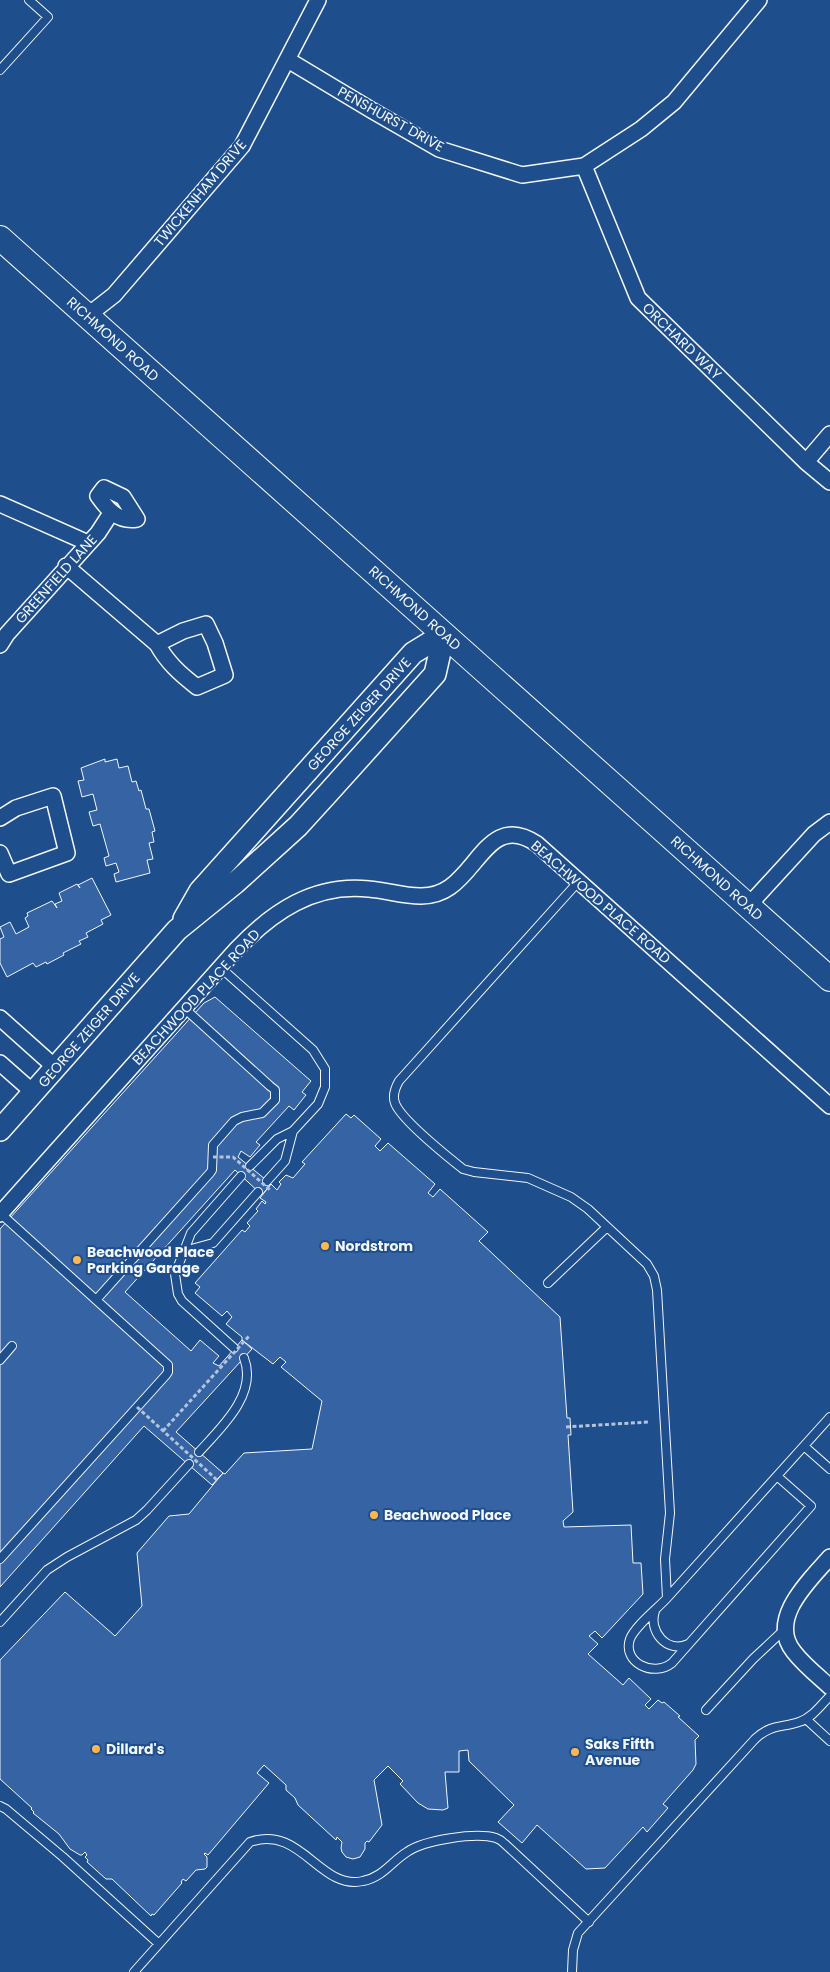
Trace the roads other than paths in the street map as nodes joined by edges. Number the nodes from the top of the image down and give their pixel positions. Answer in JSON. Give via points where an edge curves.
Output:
{"nodes":[{"id":1,"x":29,"y":0,"type":"edge"},
{"id":2,"x":318,"y":0,"type":"edge"},
{"id":3,"x":759,"y":0,"type":"edge"},
{"id":4,"x":288,"y":60,"type":"junction"},
{"id":5,"x":0,"y":70,"type":"edge"},
{"id":6,"x":584,"y":166,"type":"junction"},
{"id":7,"x":0,"y":238,"type":"edge"},
{"id":8,"x":87,"y":316,"type":"junction"},
{"id":9,"x":830,"y":434,"type":"edge"},
{"id":10,"x":806,"y":462,"type":"junction"},
{"id":11,"x":830,"y":482,"type":"edge"},
{"id":12,"x":0,"y":504,"type":"edge"},
{"id":13,"x":111,"y":513,"type":"dead end"},
{"id":14,"x":88,"y":543,"type":"junction"},
{"id":15,"x":66,"y":566,"type":"junction"},
{"id":16,"x":444,"y":634,"type":"junction"},
{"id":17,"x":157,"y":644,"type":"junction"},
{"id":18,"x":0,"y":645,"type":"edge"},
{"id":19,"x":0,"y":818,"type":"edge"},
{"id":20,"x":830,"y":822,"type":"edge"},
{"id":21,"x":0,"y":853,"type":"edge"},
{"id":22,"x":579,"y":881,"type":"junction"},
{"id":23,"x":748,"y":906,"type":"junction"},
{"id":24,"x":178,"y":930,"type":"junction"},
{"id":25,"x":221,"y":968,"type":"junction"},
{"id":26,"x":830,"y":979,"type":"edge"},
{"id":27,"x":184,"y":1008,"type":"junction"},
{"id":28,"x":0,"y":1018,"type":"edge"},
{"id":29,"x":0,"y":1063,"type":"edge"},
{"id":30,"x":56,"y":1068,"type":"junction"},
{"id":31,"x":34,"y":1093,"type":"junction"},
{"id":32,"x":830,"y":1106,"type":"edge"},
{"id":33,"x":0,"y":1130,"type":"edge"},
{"id":34,"x":293,"y":1132,"type":"junction"},
{"id":35,"x":250,"y":1166,"type":"dead end"},
{"id":36,"x":241,"y":1176,"type":"dead end"},
{"id":37,"x":267,"y":1181,"type":"dead end"},
{"id":38,"x":258,"y":1192,"type":"dead end"},
{"id":39,"x":0,"y":1213,"type":"edge"},
{"id":40,"x":607,"y":1227,"type":"junction"},
{"id":41,"x":184,"y":1252,"type":"junction"},
{"id":42,"x":548,"y":1283,"type":"dead end"},
{"id":43,"x":96,"y":1300,"type":"junction"},
{"id":44,"x":12,"y":1346,"type":"dead end"},
{"id":45,"x":234,"y":1348,"type":"dead end"},
{"id":46,"x":244,"y":1358,"type":"dead end"},
{"id":47,"x":0,"y":1360,"type":"edge"},
{"id":48,"x":830,"y":1417,"type":"edge"},
{"id":49,"x":804,"y":1446,"type":"junction"},
{"id":50,"x":199,"y":1452,"type":"dead end"},
{"id":51,"x":189,"y":1464,"type":"dead end"},
{"id":52,"x":830,"y":1469,"type":"edge"},
{"id":53,"x":777,"y":1476,"type":"junction"},
{"id":54,"x":830,"y":1557,"type":"edge"},
{"id":55,"x":0,"y":1559,"type":"edge"},
{"id":56,"x":667,"y":1598,"type":"junction"},
{"id":57,"x":656,"y":1610,"type":"junction"},
{"id":58,"x":0,"y":1622,"type":"edge"},
{"id":59,"x":786,"y":1628,"type":"junction"},
{"id":60,"x":688,"y":1644,"type":"junction"},
{"id":61,"x":830,"y":1687,"type":"edge"},
{"id":62,"x":830,"y":1696,"type":"edge"},
{"id":63,"x":706,"y":1710,"type":"dead end"},
{"id":64,"x":806,"y":1719,"type":"junction"},
{"id":65,"x":830,"y":1741,"type":"edge"},
{"id":66,"x":0,"y":1806,"type":"edge"},
{"id":67,"x":589,"y":1922,"type":"junction"},
{"id":68,"x":159,"y":1944,"type":"junction"},
{"id":69,"x":134,"y":1972,"type":"edge"},
{"id":70,"x":572,"y":1972,"type":"edge"}],
"edges":[{"from":1,"to":5,"type":"lane","via":[[48,17]]},
{"from":2,"to":4,"type":"street","name":"TWICKENHAM DRIVE"},
{"from":3,"to":6,"type":"street","name":"PENSHURST DRIVE","via":[[674,102],[641,129]]},
{"from":4,"to":6,"type":"street","name":"PENSHURST DRIVE","via":[[440,148],[522,175]]},
{"from":4,"to":8,"type":"street","name":"TWICKENHAM DRIVE","via":[[242,146],[114,295]]},
{"from":6,"to":10,"type":"street","name":"ORCHARD WAY","via":[[638,298]]},
{"from":7,"to":8,"type":"main road","name":"RICHMOND ROAD"},
{"from":8,"to":16,"type":"main road","name":"RICHMOND ROAD"},
{"from":9,"to":10,"type":"street"},
{"from":10,"to":11,"type":"street","name":"ORCHARD WAY"},
{"from":12,"to":14,"type":"street"},
{"from":13,"to":14,"type":"street","name":"GREENFIELD LANE"},
{"from":14,"to":15,"type":"street","name":"GREENFIELD LANE"},
{"from":15,"to":17,"type":"street"},
{"from":15,"to":18,"type":"street","name":"GREENFIELD LANE"},
{"from":16,"to":23,"type":"main road","name":"RICHMOND ROAD"},
{"from":16,"to":24,"type":"street","name":"GEORGE ZEIGER DRIVE","via":[[413,653],[200,891]]},
{"from":16,"to":24,"type":"street","name":"GEORGE ZEIGER DRIVE","via":[[434,674],[298,826]]},
{"from":17,"to":17,"type":"street","via":[[180,674],[197,687],[226,675],[206,624],[182,631]]},
{"from":19,"to":21,"type":"street","via":[[16,808],[53,796],[67,853],[9,874]]},
{"from":20,"to":23,"type":"street","via":[[814,834]]},
{"from":22,"to":25,"type":"street","name":"BEACHWOOD PLACE ROAD","via":[[530,839],[506,835],[490,844],[451,887],[436,893],[411,897],[349,888],[302,899],[265,923]]},
{"from":22,"to":32,"type":"street","name":"BEACHWOOD PLACE ROAD"},
{"from":22,"to":40,"type":"lane","via":[[399,1081],[393,1096],[404,1118],[463,1169],[517,1176],[544,1184],[579,1202]]},
{"from":23,"to":26,"type":"main road","name":"RICHMOND ROAD"},
{"from":24,"to":30,"type":"street","name":"GEORGE ZEIGER DRIVE"},
{"from":25,"to":27,"type":"street","name":"BEACHWOOD PLACE ROAD"},
{"from":25,"to":34,"type":"lane","via":[[313,1050],[321,1061],[326,1079],[322,1096]]},
{"from":27,"to":39,"type":"street","name":"BEACHWOOD PLACE ROAD"},
{"from":27,"to":43,"type":"lane","via":[[270,1086],[276,1095],[275,1100],[266,1111],[234,1121],[215,1141],[210,1173]]},
{"from":28,"to":30,"type":"street"},
{"from":29,"to":31,"type":"street"},
{"from":30,"to":31,"type":"street","name":"GEORGE ZEIGER DRIVE"},
{"from":31,"to":33,"type":"street","name":"GEORGE ZEIGER DRIVE"},
{"from":34,"to":35,"type":"lane","via":[[277,1139]]},
{"from":34,"to":37,"type":"lane","via":[[285,1161]]},
{"from":36,"to":41,"type":"lane","via":[[191,1233]]},
{"from":38,"to":41,"type":"lane","via":[[213,1243]]},
{"from":39,"to":43,"type":"lane"},
{"from":40,"to":42,"type":"lane"},
{"from":40,"to":56,"type":"lane","via":[[647,1264],[657,1290],[670,1513],[665,1559]]},
{"from":41,"to":45,"type":"lane","via":[[174,1274],[182,1302]]},
{"from":43,"to":55,"type":"lane","via":[[168,1365],[168,1372]]},
{"from":44,"to":47,"type":"lane"},
{"from":46,"to":50,"type":"lane","via":[[247,1375],[244,1392],[230,1416]]},
{"from":48,"to":49,"type":"lane"},
{"from":49,"to":52,"type":"lane"},
{"from":49,"to":53,"type":"lane"},
{"from":51,"to":58,"type":"lane","via":[[136,1520],[47,1570]]},
{"from":53,"to":56,"type":"lane"},
{"from":53,"to":60,"type":"lane","via":[[811,1506]]},
{"from":54,"to":59,"type":"street","via":[[794,1599]]},
{"from":56,"to":57,"type":"lane"},
{"from":57,"to":60,"type":"lane","via":[[654,1627],[663,1641],[672,1646]]},
{"from":57,"to":60,"type":"lane","via":[[630,1639],[631,1653],[637,1662],[650,1669],[666,1667]]},
{"from":59,"to":61,"type":"street","via":[[793,1651]]},
{"from":59,"to":63,"type":"lane"},
{"from":62,"to":64,"type":"lane"},
{"from":64,"to":65,"type":"lane"},
{"from":64,"to":67,"type":"lane","via":[[760,1734]]},
{"from":66,"to":68,"type":"lane","via":[[63,1856]]},
{"from":67,"to":68,"type":"lane","via":[[496,1838],[477,1836],[425,1843],[407,1851],[380,1875],[362,1882],[332,1876],[295,1847],[276,1840],[259,1839],[250,1842]]},
{"from":67,"to":70,"type":"lane","via":[[578,1933]]},
{"from":68,"to":69,"type":"lane"}]}
